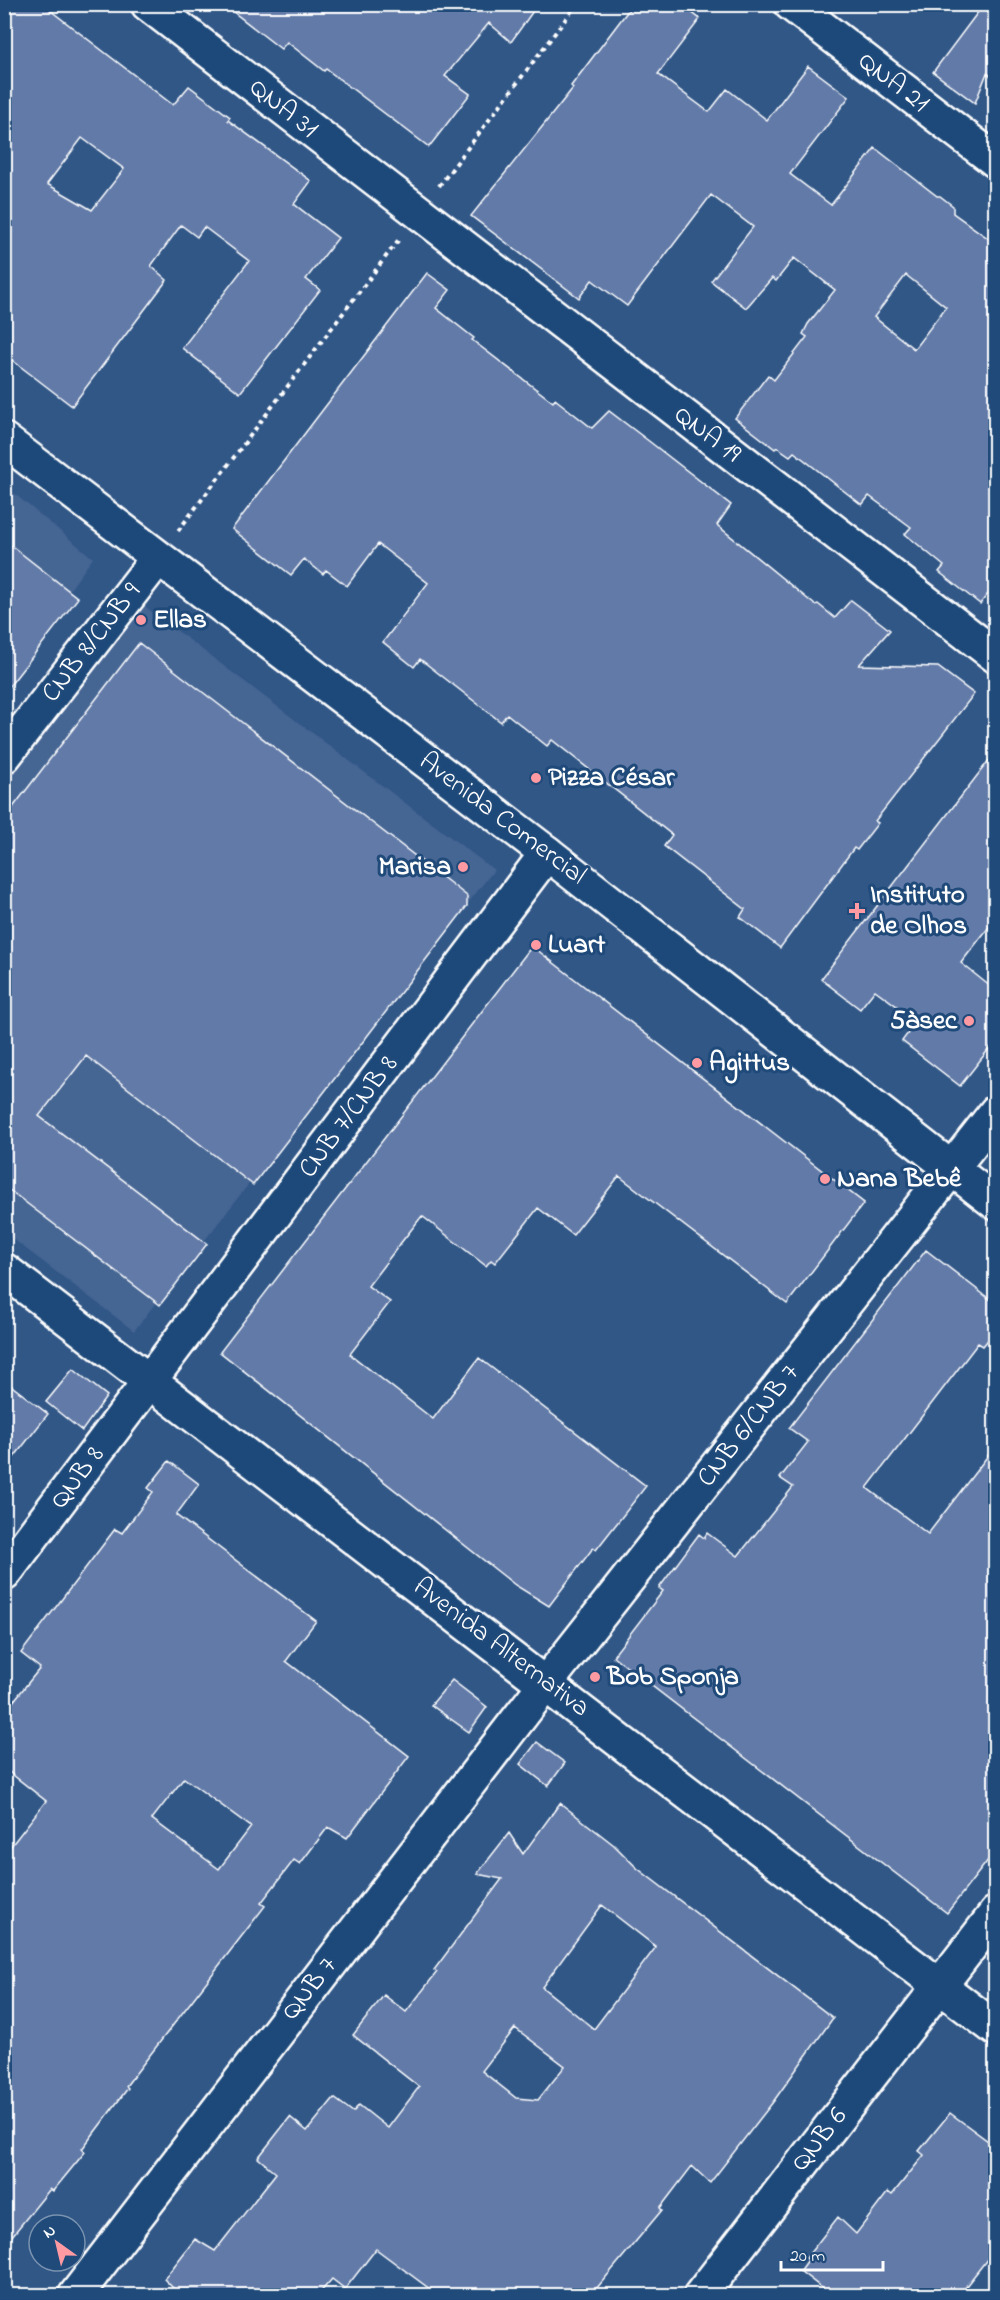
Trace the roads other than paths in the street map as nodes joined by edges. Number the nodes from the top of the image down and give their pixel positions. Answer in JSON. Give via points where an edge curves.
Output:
{"nodes":[{"id":1,"x":148,"y":4,"type":"edge"},
{"id":2,"x":791,"y":4,"type":"edge"},
{"id":3,"x":996,"y":161,"type":"edge"},
{"id":4,"x":418,"y":213,"type":"joint"},
{"id":5,"x":4,"y":440,"type":"edge"},
{"id":6,"x":158,"y":558,"type":"junction"},
{"id":7,"x":996,"y":656,"type":"edge"},
{"id":8,"x":4,"y":756,"type":"edge"},
{"id":9,"x":547,"y":852,"type":"junction"},
{"id":10,"x":996,"y":1112,"type":"edge"},
{"id":11,"x":952,"y":1169,"type":"junction"},
{"id":12,"x":996,"y":1203,"type":"edge"},
{"id":13,"x":4,"y":1270,"type":"edge"},
{"id":14,"x":151,"y":1382,"type":"junction"},
{"id":15,"x":4,"y":1574,"type":"edge"},
{"id":16,"x":546,"y":1683,"type":"junction"},
{"id":17,"x":996,"y":1913,"type":"edge"},
{"id":18,"x":940,"y":1984,"type":"junction"},
{"id":19,"x":996,"y":2030,"type":"edge"},
{"id":20,"x":75,"y":2295,"type":"edge"},
{"id":21,"x":700,"y":2295,"type":"edge"}],
"edges":[{"from":1,"to":4,"type":"street","name":"QNA 31"},
{"from":2,"to":3,"type":"street","name":"QNA 21"},
{"from":4,"to":7,"type":"street","name":"QNA 19"},
{"from":5,"to":6,"type":"street","name":"Avenida Comercial"},
{"from":6,"to":8,"type":"street","name":"CNB 8/CNB 9"},
{"from":6,"to":9,"type":"street","name":"Avenida Comercial"},
{"from":9,"to":11,"type":"street","name":"Avenida Comercial"},
{"from":9,"to":14,"type":"street","name":"CNB 7/CNB 8"},
{"from":10,"to":11,"type":"street","name":"CNB 6/CNB 7"},
{"from":11,"to":12,"type":"street","name":"Avenida Comercial"},
{"from":11,"to":16,"type":"street","name":"CNB 6/CNB 7"},
{"from":13,"to":14,"type":"street","name":"Avenida Alternativa"},
{"from":14,"to":15,"type":"street","name":"QNB 8"},
{"from":14,"to":16,"type":"street","name":"Avenida Alternativa"},
{"from":16,"to":18,"type":"street","name":"Avenida Alternativa"},
{"from":16,"to":20,"type":"street","name":"QNB 7"},
{"from":17,"to":18,"type":"street","name":"QNB 6"},
{"from":18,"to":19,"type":"street","name":"Avenida Alternativa"},
{"from":18,"to":21,"type":"street","name":"QNB 6"}]}
